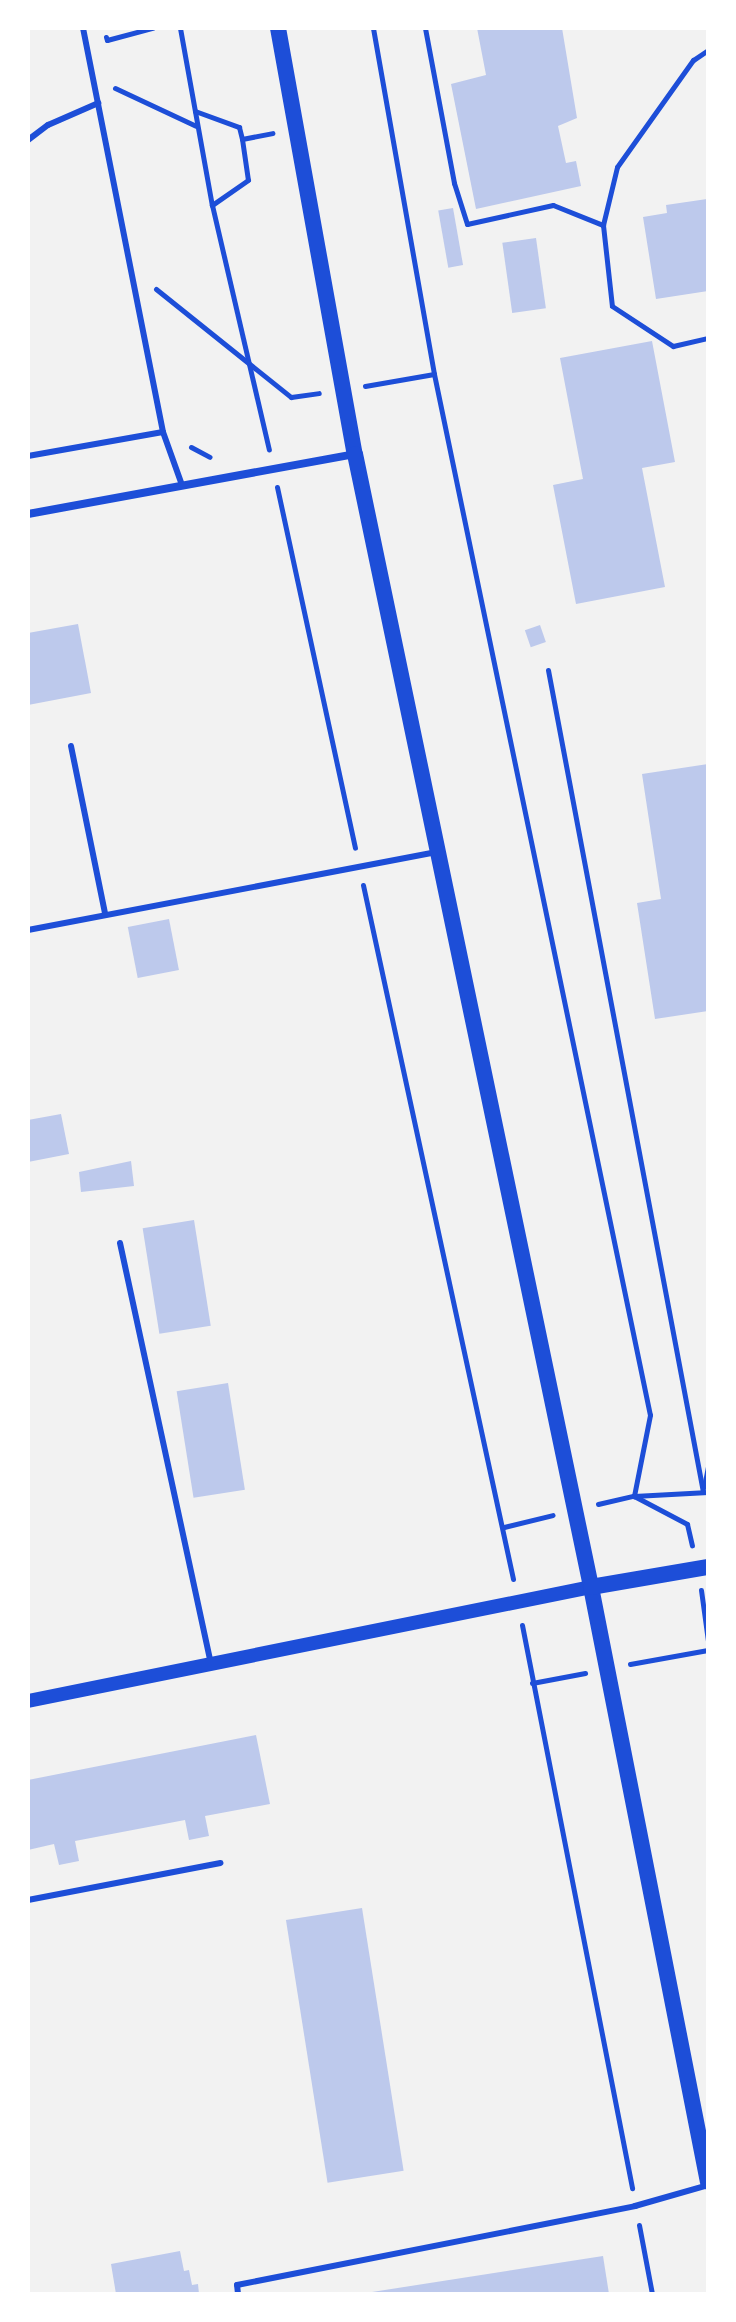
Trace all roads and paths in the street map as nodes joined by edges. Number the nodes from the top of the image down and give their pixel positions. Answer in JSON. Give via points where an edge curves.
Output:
{"nodes":[{"id":1,"x":83,"y":28,"type":"edge"},
{"id":2,"x":105,"y":28,"type":"edge"},
{"id":3,"x":152,"y":28,"type":"edge"},
{"id":4,"x":180,"y":28,"type":"edge"},
{"id":5,"x":278,"y":28,"type":"edge"},
{"id":6,"x":373,"y":28,"type":"edge"},
{"id":7,"x":425,"y":28,"type":"edge"},
{"id":8,"x":107,"y":40,"type":"junction"},
{"id":9,"x":708,"y":50,"type":"edge"},
{"id":10,"x":109,"y":52,"type":"dead end"},
{"id":11,"x":113,"y":76,"type":"dead end"},
{"id":12,"x":115,"y":88,"type":"junction"},
{"id":13,"x":98,"y":103,"type":"junction"},
{"id":14,"x":118,"y":104,"type":"dead end"},
{"id":15,"x":194,"y":110,"type":"junction"},
{"id":16,"x":197,"y":127,"type":"junction"},
{"id":17,"x":28,"y":140,"type":"edge"},
{"id":18,"x":212,"y":205,"type":"junction"},
{"id":19,"x":603,"y":225,"type":"junction"},
{"id":20,"x":153,"y":275,"type":"dead end"},
{"id":21,"x":157,"y":291,"type":"junction"},
{"id":22,"x":159,"y":306,"type":"dead end"},
{"id":23,"x":708,"y":338,"type":"edge"},
{"id":24,"x":247,"y":359,"type":"junction"},
{"id":25,"x":434,"y":374,"type":"junction"},
{"id":26,"x":343,"y":390,"type":"junction"},
{"id":27,"x":163,"y":432,"type":"junction"},
{"id":28,"x":184,"y":441,"type":"dead end"},
{"id":29,"x":270,"y":451,"type":"junction"},
{"id":30,"x":257,"y":453,"type":"dead end"},
{"id":31,"x":355,"y":454,"type":"junction"},
{"id":32,"x":28,"y":456,"type":"edge"},
{"id":33,"x":220,"y":460,"type":"dead end"},
{"id":34,"x":273,"y":468,"type":"junction"},
{"id":35,"x":182,"y":485,"type":"junction"},
{"id":36,"x":28,"y":514,"type":"edge"},
{"id":37,"x":548,"y":670,"type":"dead end"},
{"id":38,"x":71,"y":746,"type":"dead end"},
{"id":39,"x":437,"y":852,"type":"junction"},
{"id":40,"x":359,"y":867,"type":"junction"},
{"id":41,"x":105,"y":913,"type":"junction"},
{"id":42,"x":28,"y":930,"type":"edge"},
{"id":43,"x":120,"y":1243,"type":"dead end"},
{"id":44,"x":708,"y":1466,"type":"edge"},
{"id":45,"x":706,"y":1492,"type":"edge"},
{"id":46,"x":634,"y":1496,"type":"junction"},
{"id":47,"x":703,"y":1568,"type":"edge"},
{"id":48,"x":591,"y":1587,"type":"junction"},
{"id":49,"x":517,"y":1602,"type":"junction"},
{"id":50,"x":708,"y":1641,"type":"edge"},
{"id":51,"x":211,"y":1664,"type":"junction"},
{"id":52,"x":28,"y":1701,"type":"edge"},
{"id":53,"x":220,"y":1863,"type":"dead end"},
{"id":54,"x":28,"y":1900,"type":"edge"},
{"id":55,"x":708,"y":2183,"type":"edge"},
{"id":56,"x":635,"y":2206,"type":"junction"},
{"id":57,"x":238,"y":2294,"type":"edge"},
{"id":58,"x":652,"y":2294,"type":"edge"}],
"edges":[{"from":1,"to":13,"type":"lane"},
{"from":2,"to":8,"type":"path"},
{"from":3,"to":8,"type":"path"},
{"from":4,"to":15,"type":"path"},
{"from":5,"to":26,"type":"main road"},
{"from":6,"to":25,"type":"path"},
{"from":7,"to":19,"type":"path","via":[[454,183],[467,224],[553,205]]},
{"from":8,"to":10,"type":"path"},
{"from":9,"to":19,"type":"path","via":[[693,60],[617,167]]},
{"from":11,"to":12,"type":"path"},
{"from":12,"to":14,"type":"path"},
{"from":12,"to":16,"type":"path"},
{"from":13,"to":17,"type":"lane"},
{"from":13,"to":27,"type":"lane"},
{"from":15,"to":16,"type":"path"},
{"from":15,"to":18,"type":"path","via":[[239,127],[248,180]]},
{"from":16,"to":18,"type":"path"},
{"from":18,"to":24,"type":"path"},
{"from":19,"to":23,"type":"path","via":[[612,306],[673,346]]},
{"from":20,"to":21,"type":"path"},
{"from":21,"to":22,"type":"path"},
{"from":21,"to":24,"type":"path"},
{"from":24,"to":26,"type":"path","via":[[291,397]]},
{"from":24,"to":29,"type":"path"},
{"from":25,"to":26,"type":"path"},
{"from":25,"to":46,"type":"path","via":[[650,1415]]},
{"from":26,"to":31,"type":"main road"},
{"from":27,"to":32,"type":"lane"},
{"from":27,"to":35,"type":"lane"},
{"from":28,"to":33,"type":"path","via":[[199,454]]},
{"from":29,"to":30,"type":"path"},
{"from":29,"to":34,"type":"path"},
{"from":31,"to":34,"type":"street"},
{"from":31,"to":39,"type":"main road"},
{"from":34,"to":35,"type":"street"},
{"from":34,"to":40,"type":"path"},
{"from":35,"to":36,"type":"street"},
{"from":37,"to":45,"type":"path"},
{"from":38,"to":41,"type":"lane"},
{"from":39,"to":40,"type":"lane"},
{"from":39,"to":48,"type":"main road"},
{"from":40,"to":41,"type":"lane"},
{"from":40,"to":49,"type":"path"},
{"from":41,"to":42,"type":"lane"},
{"from":43,"to":51,"type":"lane"},
{"from":44,"to":45,"type":"path"},
{"from":45,"to":46,"type":"path"},
{"from":46,"to":47,"type":"path","via":[[687,1524]]},
{"from":47,"to":48,"type":"main road"},
{"from":47,"to":50,"type":"path"},
{"from":48,"to":49,"type":"street"},
{"from":48,"to":55,"type":"main road"},
{"from":49,"to":51,"type":"street"},
{"from":49,"to":56,"type":"path"},
{"from":51,"to":52,"type":"street"},
{"from":53,"to":54,"type":"lane"},
{"from":55,"to":56,"type":"lane"},
{"from":56,"to":57,"type":"lane","via":[[237,2285]]},
{"from":56,"to":58,"type":"path"}]}
